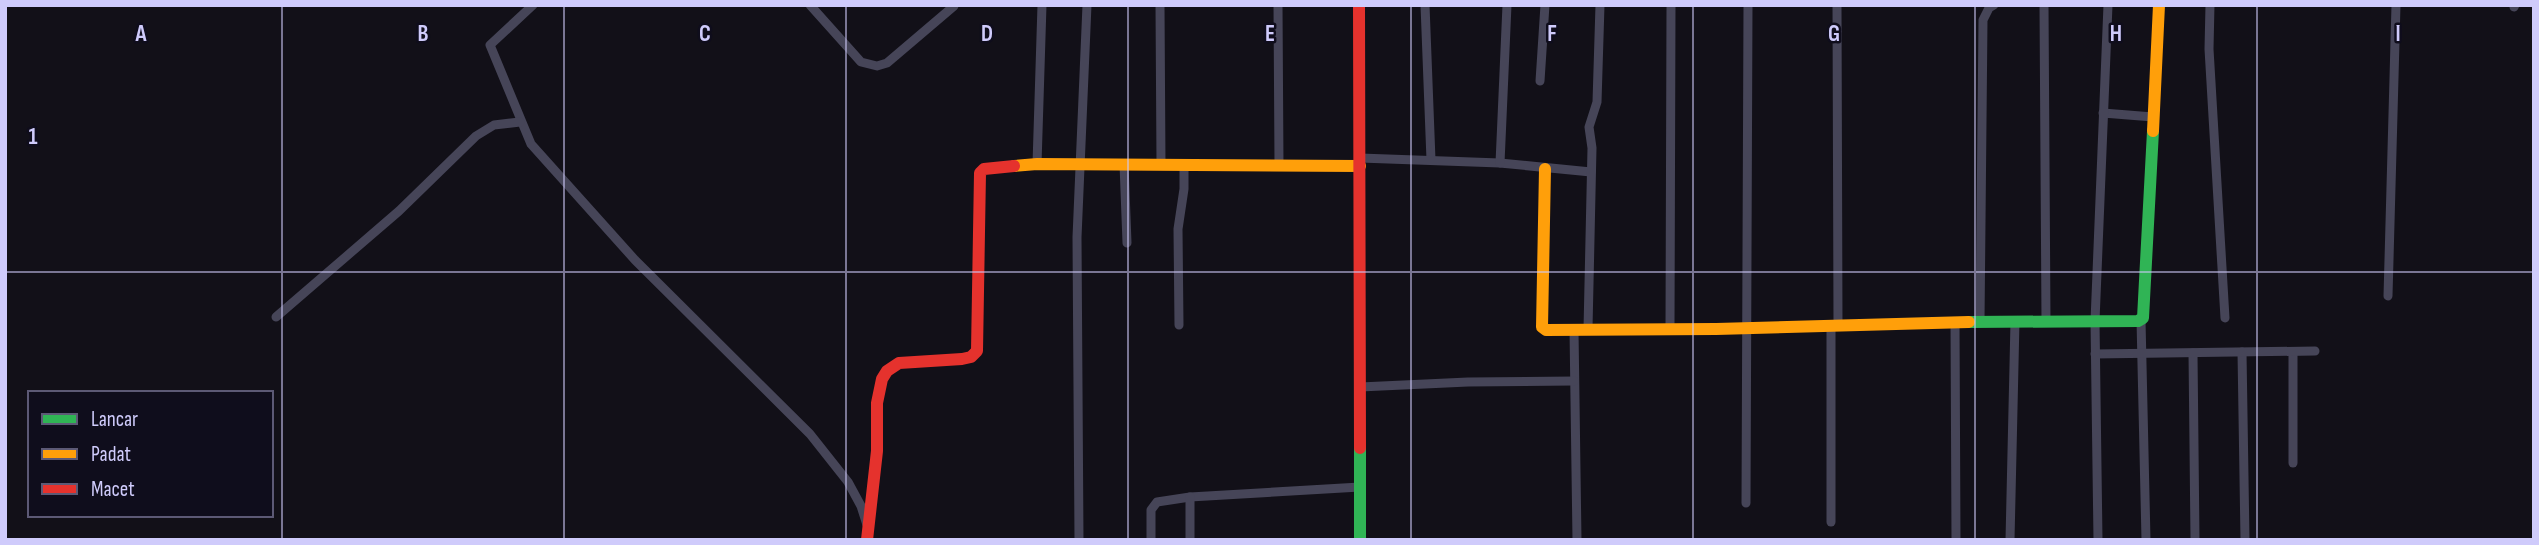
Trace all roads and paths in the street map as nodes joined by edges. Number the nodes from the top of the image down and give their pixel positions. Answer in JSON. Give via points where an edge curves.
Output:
{"nodes":[{"id":1,"x":533,"y":5,"type":"edge"},
{"id":2,"x":810,"y":5,"type":"edge"},
{"id":3,"x":1042,"y":5,"type":"edge"},
{"id":4,"x":1087,"y":5,"type":"edge"},
{"id":5,"x":1160,"y":5,"type":"edge"},
{"id":6,"x":1278,"y":5,"type":"edge"},
{"id":7,"x":1359,"y":5,"type":"edge"},
{"id":8,"x":1425,"y":5,"type":"edge"},
{"id":9,"x":1507,"y":5,"type":"edge"},
{"id":10,"x":1545,"y":5,"type":"edge"},
{"id":11,"x":1600,"y":5,"type":"edge"},
{"id":12,"x":1671,"y":5,"type":"edge"},
{"id":13,"x":1748,"y":5,"type":"edge"},
{"id":14,"x":1837,"y":5,"type":"edge"},
{"id":15,"x":1994,"y":5,"type":"edge"},
{"id":16,"x":2044,"y":5,"type":"edge"},
{"id":17,"x":2108,"y":5,"type":"edge"},
{"id":18,"x":2159,"y":5,"type":"edge"},
{"id":19,"x":2210,"y":5,"type":"edge"},
{"id":20,"x":2396,"y":5,"type":"edge"},
{"id":21,"x":954,"y":6,"type":"edge"},
{"id":22,"x":1540,"y":81,"type":"dead end"},
{"id":23,"x":2103,"y":113,"type":"junction"},
{"id":24,"x":2153,"y":117,"type":"junction"},
{"id":25,"x":520,"y":122,"type":"junction"},
{"id":26,"x":1431,"y":160,"type":"junction"},
{"id":27,"x":1360,"y":162,"type":"junction"},
{"id":28,"x":1500,"y":163,"type":"junction"},
{"id":29,"x":1037,"y":164,"type":"junction"},
{"id":30,"x":1124,"y":164,"type":"junction"},
{"id":31,"x":1161,"y":164,"type":"junction"},
{"id":32,"x":1184,"y":164,"type":"junction"},
{"id":33,"x":1081,"y":165,"type":"junction"},
{"id":34,"x":1279,"y":165,"type":"junction"},
{"id":35,"x":1545,"y":169,"type":"junction"},
{"id":36,"x":1591,"y":172,"type":"junction"},
{"id":37,"x":1127,"y":243,"type":"dead end"},
{"id":38,"x":2388,"y":296,"type":"dead end"},
{"id":39,"x":276,"y":317,"type":"dead end"},
{"id":40,"x":2225,"y":318,"type":"dead end"},
{"id":41,"x":2141,"y":320,"type":"junction"},
{"id":42,"x":2046,"y":321,"type":"junction"},
{"id":43,"x":2095,"y":321,"type":"junction"},
{"id":44,"x":1955,"y":322,"type":"junction"},
{"id":45,"x":1980,"y":322,"type":"junction"},
{"id":46,"x":1179,"y":325,"type":"dead end"},
{"id":47,"x":1670,"y":328,"type":"junction"},
{"id":48,"x":1747,"y":328,"type":"junction"},
{"id":49,"x":1588,"y":329,"type":"junction"},
{"id":50,"x":2014,"y":330,"type":"junction"},
{"id":51,"x":1833,"y":331,"type":"junction"},
{"id":52,"x":1574,"y":337,"type":"junction"},
{"id":53,"x":2315,"y":351,"type":"dead end"},
{"id":54,"x":2242,"y":352,"type":"junction"},
{"id":55,"x":2293,"y":352,"type":"junction"},
{"id":56,"x":2193,"y":353,"type":"junction"},
{"id":57,"x":2095,"y":354,"type":"junction"},
{"id":58,"x":2143,"y":354,"type":"junction"},
{"id":59,"x":1574,"y":381,"type":"junction"},
{"id":60,"x":1360,"y":387,"type":"junction"},
{"id":61,"x":2293,"y":463,"type":"dead end"},
{"id":62,"x":1360,"y":487,"type":"junction"},
{"id":63,"x":1190,"y":497,"type":"junction"},
{"id":64,"x":1746,"y":503,"type":"dead end"},
{"id":65,"x":1831,"y":522,"type":"dead end"},
{"id":66,"x":868,"y":534,"type":"edge"},
{"id":67,"x":1079,"y":540,"type":"edge"},
{"id":68,"x":1151,"y":540,"type":"edge"},
{"id":69,"x":1190,"y":540,"type":"edge"},
{"id":70,"x":1360,"y":540,"type":"edge"},
{"id":71,"x":1577,"y":540,"type":"edge"},
{"id":72,"x":1956,"y":540,"type":"edge"},
{"id":73,"x":2010,"y":540,"type":"edge"},
{"id":74,"x":2098,"y":540,"type":"edge"},
{"id":75,"x":2146,"y":540,"type":"edge"},
{"id":76,"x":2195,"y":540,"type":"edge"},
{"id":77,"x":2245,"y":540,"type":"edge"}],
"edges":[{"from":1,"to":25,"type":"street","via":[[490,46]]},
{"from":2,"to":21,"type":"street","via":[[861,62],[877,66],[887,63]]},
{"from":3,"to":29,"type":"street"},
{"from":4,"to":33,"type":"street"},
{"from":5,"to":31,"type":"street"},
{"from":6,"to":34,"type":"street"},
{"from":7,"to":27,"type":"street"},
{"from":8,"to":26,"type":"street"},
{"from":9,"to":28,"type":"street"},
{"from":10,"to":22,"type":"street"},
{"from":11,"to":36,"type":"street","via":[[1597,102],[1589,127]]},
{"from":12,"to":47,"type":"street"},
{"from":13,"to":48,"type":"street"},
{"from":14,"to":51,"type":"street"},
{"from":15,"to":45,"type":"street","via":[[1983,20]]},
{"from":16,"to":42,"type":"street"},
{"from":17,"to":23,"type":"street"},
{"from":18,"to":24,"type":"street"},
{"from":19,"to":40,"type":"street"},
{"from":20,"to":38,"type":"street"},
{"from":23,"to":24,"type":"street"},
{"from":23,"to":43,"type":"street"},
{"from":24,"to":41,"type":"street"},
{"from":25,"to":39,"type":"street","via":[[494,125],[476,136],[399,211]]},
{"from":25,"to":66,"type":"street","via":[[543,160],[635,260],[823,450],[861,506]]},
{"from":26,"to":27,"type":"street"},
{"from":26,"to":28,"type":"street"},
{"from":27,"to":34,"type":"street"},
{"from":27,"to":60,"type":"street"},
{"from":28,"to":35,"type":"street"},
{"from":29,"to":33,"type":"street"},
{"from":29,"to":66,"type":"street","via":[[980,173],[975,354],[899,363],[881,379]]},
{"from":30,"to":31,"type":"street"},
{"from":30,"to":33,"type":"street"},
{"from":30,"to":37,"type":"street"},
{"from":31,"to":32,"type":"street"},
{"from":32,"to":34,"type":"street"},
{"from":32,"to":46,"type":"street","via":[[1178,229]]},
{"from":33,"to":67,"type":"street","via":[[1076,311]]},
{"from":35,"to":36,"type":"street"},
{"from":35,"to":52,"type":"street","via":[[1542,327]]},
{"from":36,"to":49,"type":"street"},
{"from":41,"to":43,"type":"street"},
{"from":41,"to":58,"type":"street"},
{"from":42,"to":43,"type":"street"},
{"from":42,"to":50,"type":"street"},
{"from":43,"to":57,"type":"street"},
{"from":44,"to":45,"type":"street"},
{"from":44,"to":51,"type":"street"},
{"from":44,"to":72,"type":"street"},
{"from":45,"to":50,"type":"street"},
{"from":47,"to":48,"type":"street"},
{"from":47,"to":49,"type":"street"},
{"from":48,"to":51,"type":"street"},
{"from":48,"to":64,"type":"street"},
{"from":49,"to":52,"type":"street"},
{"from":50,"to":73,"type":"street"},
{"from":51,"to":65,"type":"street"},
{"from":52,"to":59,"type":"street"},
{"from":53,"to":55,"type":"street"},
{"from":54,"to":55,"type":"street"},
{"from":54,"to":56,"type":"street"},
{"from":54,"to":77,"type":"street"},
{"from":55,"to":61,"type":"street"},
{"from":56,"to":58,"type":"street"},
{"from":56,"to":76,"type":"street"},
{"from":57,"to":58,"type":"street"},
{"from":57,"to":74,"type":"street"},
{"from":58,"to":75,"type":"street"},
{"from":59,"to":60,"type":"street"},
{"from":59,"to":71,"type":"street"},
{"from":60,"to":62,"type":"street"},
{"from":62,"to":63,"type":"street"},
{"from":62,"to":70,"type":"street"},
{"from":63,"to":68,"type":"street","via":[[1153,505]]},
{"from":63,"to":69,"type":"street"}]}
